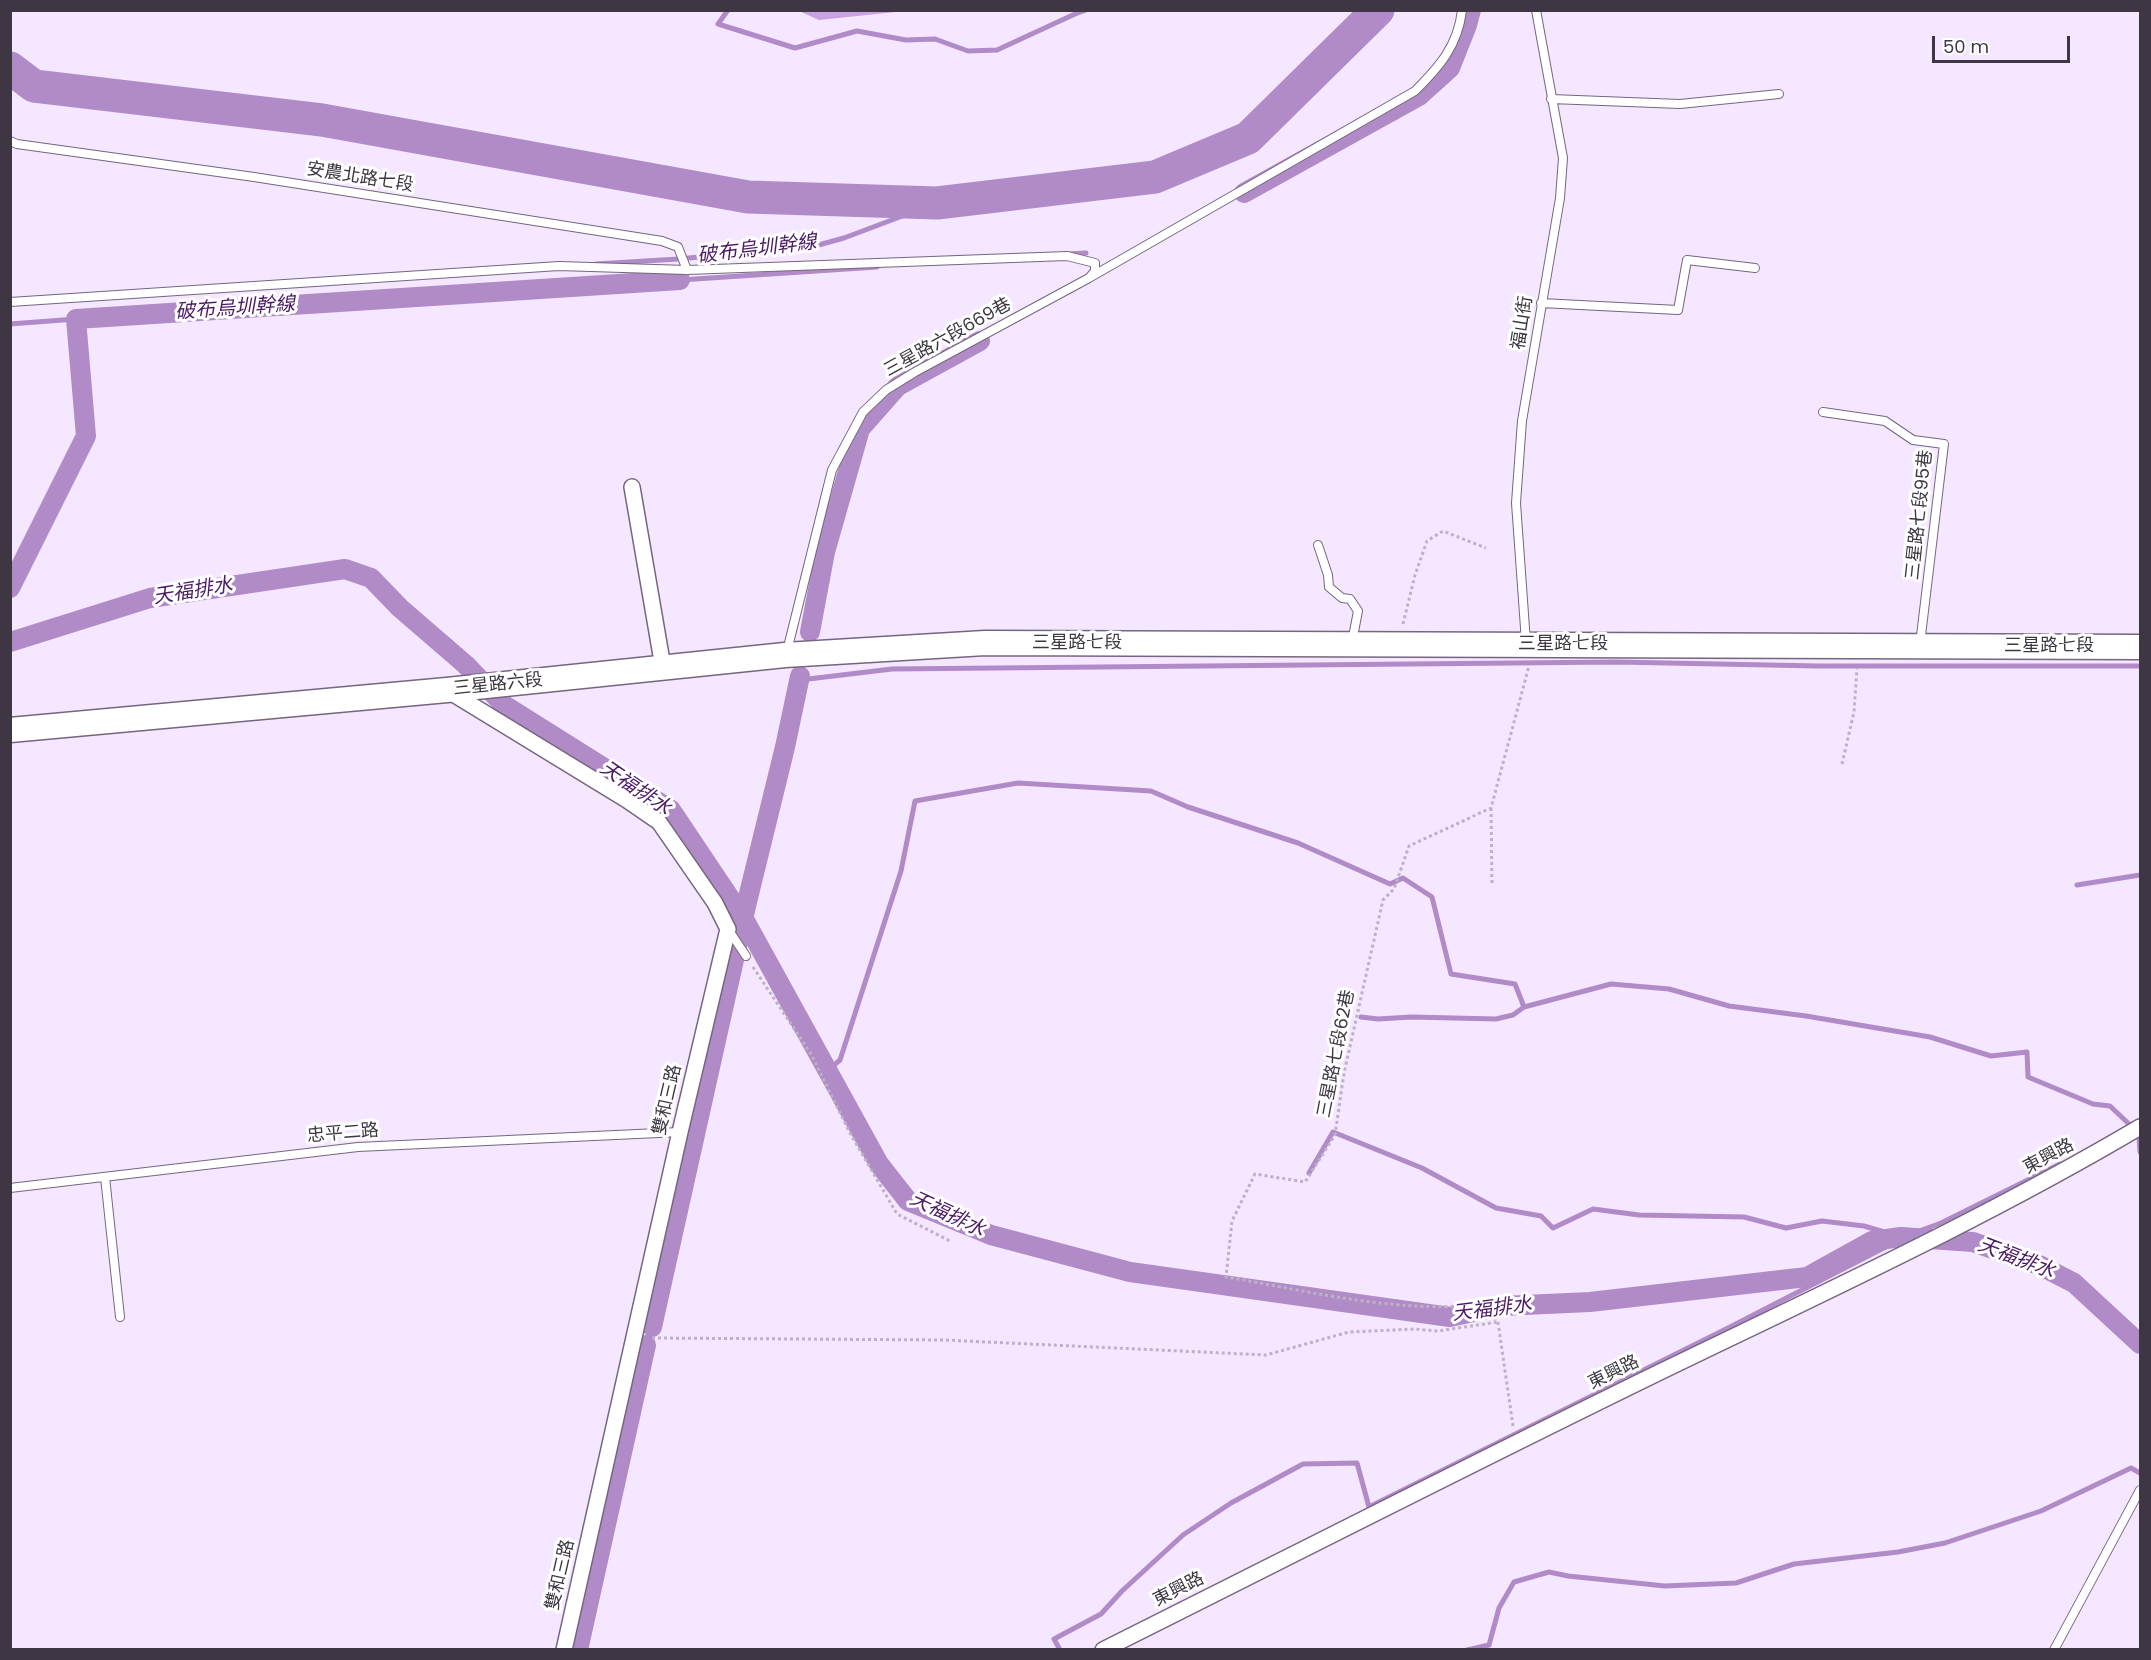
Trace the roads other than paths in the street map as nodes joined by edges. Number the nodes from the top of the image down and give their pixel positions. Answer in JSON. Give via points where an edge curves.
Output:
{"nodes":[{"id":1,"x":1462,"y":10,"type":"edge"},
{"id":2,"x":1536,"y":10,"type":"edge"},
{"id":3,"x":1779,"y":94,"type":"dead end"},
{"id":4,"x":1551,"y":99,"type":"junction"},
{"id":5,"x":10,"y":141,"type":"edge"},
{"id":6,"x":1755,"y":268,"type":"dead end"},
{"id":7,"x":687,"y":270,"type":"junction"},
{"id":8,"x":1089,"y":278,"type":"junction"},
{"id":9,"x":10,"y":303,"type":"edge"},
{"id":10,"x":1541,"y":303,"type":"junction"},
{"id":11,"x":1823,"y":412,"type":"dead end"},
{"id":12,"x":632,"y":487,"type":"dead end"},
{"id":13,"x":1318,"y":545,"type":"dead end"},
{"id":14,"x":985,"y":643,"type":"joint"},
{"id":15,"x":1352,"y":644,"type":"junction"},
{"id":16,"x":1531,"y":644,"type":"junction"},
{"id":17,"x":1920,"y":645,"type":"junction"},
{"id":18,"x":2140,"y":647,"type":"edge"},
{"id":19,"x":800,"y":654,"type":"junction"},
{"id":20,"x":663,"y":667,"type":"junction"},
{"id":21,"x":447,"y":690,"type":"junction"},
{"id":22,"x":10,"y":730,"type":"edge"},
{"id":23,"x":732,"y":935,"type":"junction"},
{"id":24,"x":746,"y":956,"type":"road end"},
{"id":25,"x":2140,"y":1127,"type":"edge"},
{"id":26,"x":680,"y":1132,"type":"junction"},
{"id":27,"x":105,"y":1177,"type":"junction"},
{"id":28,"x":10,"y":1188,"type":"edge"},
{"id":29,"x":120,"y":1317,"type":"dead end"},
{"id":30,"x":2140,"y":1490,"type":"edge"},
{"id":31,"x":564,"y":1650,"type":"edge"},
{"id":32,"x":1103,"y":1650,"type":"edge"},
{"id":33,"x":2054,"y":1650,"type":"edge"}],
"edges":[{"from":1,"to":8,"type":"lane","name":"三星路六段669巷","via":[[1446,58],[1415,91]]},
{"from":2,"to":4,"type":"lane","name":"福山街"},
{"from":3,"to":4,"type":"lane","via":[[1680,104]]},
{"from":4,"to":10,"type":"lane","name":"福山街","via":[[1563,158],[1560,198]]},
{"from":5,"to":7,"type":"lane","name":"安農北路七段","via":[[662,240],[678,247]]},
{"from":6,"to":10,"type":"lane","via":[[1687,260],[1678,310]]},
{"from":7,"to":8,"type":"lane","via":[[1067,256],[1095,262],[1095,272]]},
{"from":7,"to":9,"type":"lane","via":[[559,266]]},
{"from":8,"to":19,"type":"lane","name":"三星路六段669巷","via":[[915,372],[886,390],[863,412],[832,470]]},
{"from":10,"to":16,"type":"lane","name":"福山街","via":[[1522,421],[1516,503]]},
{"from":11,"to":17,"type":"lane","name":"三星路七段95巷","via":[[1885,421],[1913,440],[1944,444]]},
{"from":12,"to":20,"type":"street"},
{"from":13,"to":15,"type":"lane","via":[[1329,587],[1342,598],[1350,599],[1358,611]]},
{"from":14,"to":15,"type":"main road","name":"三星路七段"},
{"from":14,"to":19,"type":"main road","name":"三星路六段"},
{"from":15,"to":16,"type":"main road","name":"三星路七段"},
{"from":16,"to":17,"type":"main road","name":"三星路七段"},
{"from":17,"to":18,"type":"main road","name":"三星路七段"},
{"from":19,"to":20,"type":"main road","name":"三星路六段"},
{"from":20,"to":21,"type":"main road","name":"三星路六段"},
{"from":21,"to":22,"type":"main road","name":"三星路六段"},
{"from":21,"to":23,"type":"street","via":[[659,822],[715,903]]},
{"from":23,"to":24,"type":"lane"},
{"from":23,"to":26,"type":"street","name":"雙和三路"},
{"from":25,"to":32,"type":"street","name":"東興路","via":[[1934,1238]]},
{"from":26,"to":27,"type":"lane","name":"忠平二路","via":[[358,1147]]},
{"from":26,"to":31,"type":"street","name":"雙和三路"},
{"from":27,"to":28,"type":"lane","name":"忠平二路"},
{"from":27,"to":29,"type":"lane"},
{"from":30,"to":33,"type":"lane"}]}
